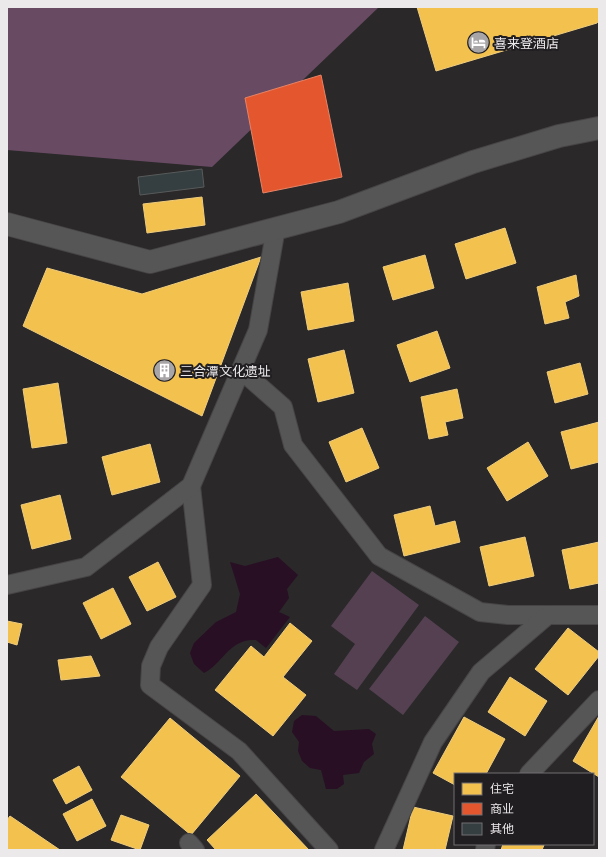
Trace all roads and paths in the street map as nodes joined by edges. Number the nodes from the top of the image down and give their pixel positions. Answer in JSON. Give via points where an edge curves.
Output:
{"nodes":[{"id":1,"x":599,"y":128,"type":"edge"},
{"id":2,"x":7,"y":224,"type":"edge"},
{"id":3,"x":276,"y":228,"type":"junction"},
{"id":4,"x":241,"y":370,"type":"junction"},
{"id":5,"x":191,"y":486,"type":"junction"},
{"id":6,"x":7,"y":585,"type":"edge"},
{"id":7,"x":548,"y":615,"type":"junction"},
{"id":8,"x":599,"y":615,"type":"edge"},
{"id":9,"x":599,"y":700,"type":"edge"},
{"id":10,"x":530,"y":773,"type":"edge"},
{"id":11,"x":329,"y":850,"type":"edge"},
{"id":12,"x":384,"y":850,"type":"edge"}],
"edges":[{"from":1,"to":3,"type":"street","via":[[559,136],[473,162],[339,212]]},
{"from":2,"to":3,"type":"street","via":[[150,262]]},
{"from":3,"to":4,"type":"street","via":[[258,330]]},
{"from":4,"to":5,"type":"street"},
{"from":4,"to":7,"type":"street","via":[[283,407],[293,445],[379,556],[480,612]]},
{"from":5,"to":6,"type":"street","via":[[86,567]]},
{"from":5,"to":11,"type":"street","via":[[202,585],[159,647],[151,666],[150,685],[239,751]]},
{"from":7,"to":8,"type":"street"},
{"from":7,"to":12,"type":"street","via":[[481,672],[432,742]]},
{"from":9,"to":10,"type":"street"}]}
